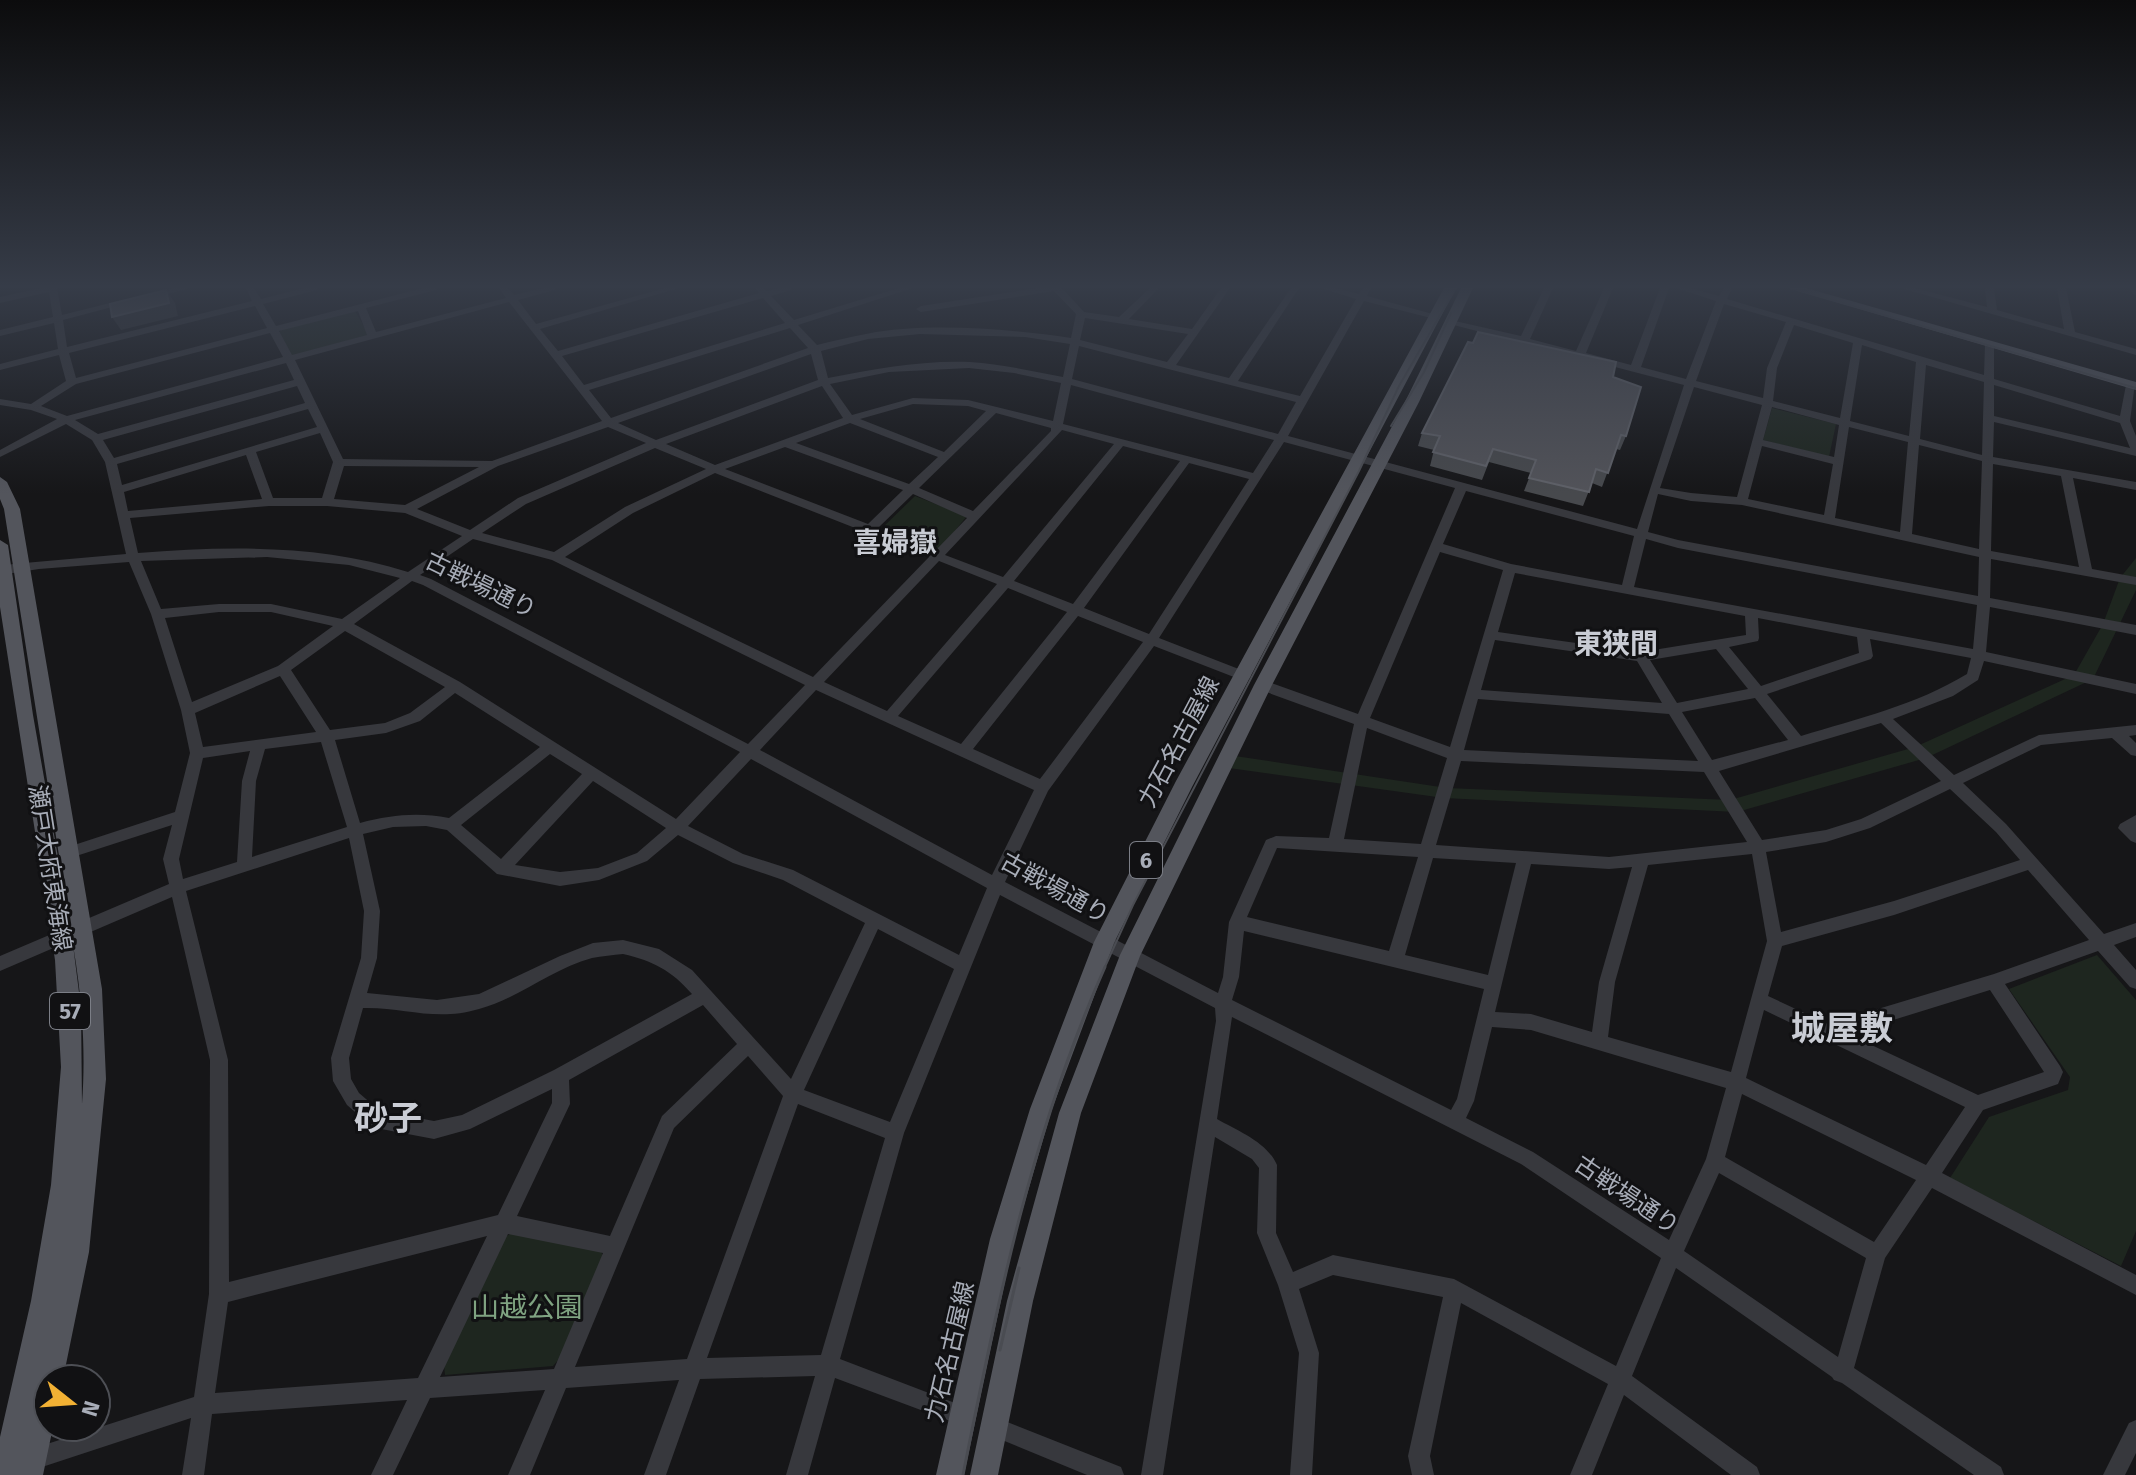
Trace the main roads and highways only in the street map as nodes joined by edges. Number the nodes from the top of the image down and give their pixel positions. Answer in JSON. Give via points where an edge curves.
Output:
{"nodes":[{"id":1,"x":1419,"y":357,"type":"edge"},
{"id":2,"x":1425,"y":357,"type":"edge"},
{"id":3,"x":2032,"y":357,"type":"edge"},
{"id":4,"x":2134,"y":386,"type":"edge"},
{"id":5,"x":0,"y":482,"type":"edge"},
{"id":6,"x":0,"y":545,"type":"edge"},
{"id":7,"x":8,"y":570,"type":"edge"},
{"id":8,"x":72,"y":934,"type":"junction"},
{"id":9,"x":53,"y":1363,"type":"edge"},
{"id":10,"x":32,"y":1427,"type":"edge"},
{"id":11,"x":15,"y":1468,"type":"edge"},
{"id":12,"x":950,"y":1475,"type":"edge"},
{"id":13,"x":984,"y":1475,"type":"edge"}],
"edges":[{"from":1,"to":12,"type":"main road","name":"力石名古屋線","number":"6","via":[[1358,459],[1104,942],[1041,1109],[1002,1239]]},
{"from":2,"to":13,"type":"main road","name":"力石名古屋線","number":"6","via":[[1379,464],[1130,955],[1070,1113],[1030,1260]]},
{"from":3,"to":4,"type":"main road"},
{"from":5,"to":7,"type":"main road","name":"瀬戸大府東海線","number":"57","via":[[11,500]]},
{"from":6,"to":7,"type":"main road","name":"瀬戸大府東海線","number":"57"},
{"from":7,"to":8,"type":"main road","name":"瀬戸大府東海線","number":"57"},
{"from":7,"to":8,"type":"main road","name":"瀬戸大府東海線","number":"57","via":[[70,852]]},
{"from":8,"to":9,"type":"main road","name":"瀬戸大府東海線","number":"57","via":[[91,989],[94,1094],[77,1252]]},
{"from":8,"to":11,"type":"main road","name":"瀬戸大府東海線","number":"57","via":[[70,1115],[54,1259]]},
{"from":10,"to":11,"type":"main road"}]}
